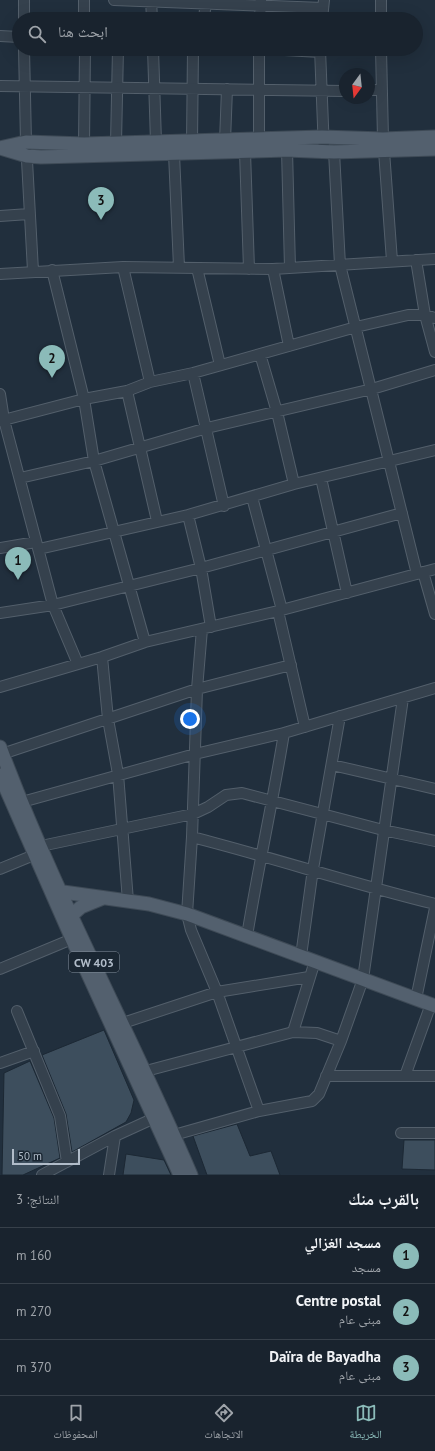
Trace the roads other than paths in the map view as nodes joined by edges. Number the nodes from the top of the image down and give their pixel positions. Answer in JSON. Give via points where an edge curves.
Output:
{"nodes":[{"id":1,"x":24,"y":0,"type":"edge"},
{"id":2,"x":84,"y":0,"type":"edge"},
{"id":3,"x":114,"y":0,"type":"edge"},
{"id":4,"x":381,"y":0,"type":"edge"},
{"id":5,"x":150,"y":1,"type":"edge"},
{"id":6,"x":206,"y":2,"type":"edge"},
{"id":7,"x":261,"y":2,"type":"edge"},
{"id":8,"x":324,"y":4,"type":"edge"},
{"id":9,"x":24,"y":12,"type":"edge"},
{"id":10,"x":84,"y":12,"type":"edge"},
{"id":11,"x":151,"y":12,"type":"edge"},
{"id":12,"x":205,"y":12,"type":"edge"},
{"id":13,"x":260,"y":12,"type":"edge"},
{"id":14,"x":381,"y":12,"type":"edge"},
{"id":15,"x":0,"y":36,"type":"edge"},
{"id":16,"x":12,"y":37,"type":"edge"},
{"id":17,"x":24,"y":56,"type":"edge"},
{"id":18,"x":84,"y":56,"type":"edge"},
{"id":19,"x":118,"y":56,"type":"edge"},
{"id":20,"x":153,"y":56,"type":"edge"},
{"id":21,"x":193,"y":56,"type":"edge"},
{"id":22,"x":259,"y":56,"type":"edge"},
{"id":23,"x":320,"y":56,"type":"edge"},
{"id":24,"x":381,"y":56,"type":"edge"},
{"id":25,"x":0,"y":86,"type":"edge"},
{"id":26,"x":24,"y":87,"type":"junction"},
{"id":27,"x":84,"y":88,"type":"junction"},
{"id":28,"x":118,"y":89,"type":"junction"},
{"id":29,"x":154,"y":89,"type":"junction"},
{"id":30,"x":192,"y":89,"type":"junction"},
{"id":31,"x":227,"y":89,"type":"junction"},
{"id":32,"x":258,"y":89,"type":"junction"},
{"id":33,"x":375,"y":90,"type":"edge"},
{"id":34,"x":382,"y":90,"type":"junction"},
{"id":35,"x":339,"y":91,"type":"edge"},
{"id":36,"x":322,"y":92,"type":"junction"},
{"id":37,"x":322,"y":137,"type":"junction"},
{"id":38,"x":435,"y":137,"type":"edge"},
{"id":39,"x":259,"y":139,"type":"junction"},
{"id":40,"x":225,"y":141,"type":"junction"},
{"id":41,"x":26,"y":142,"type":"junction"},
{"id":42,"x":156,"y":142,"type":"junction"},
{"id":43,"x":192,"y":142,"type":"junction"},
{"id":44,"x":116,"y":143,"type":"junction"},
{"id":45,"x":84,"y":144,"type":"junction"},
{"id":46,"x":384,"y":145,"type":"junction"},
{"id":47,"x":0,"y":148,"type":"edge"},
{"id":48,"x":435,"y":149,"type":"edge"},
{"id":49,"x":287,"y":150,"type":"junction"},
{"id":50,"x":245,"y":152,"type":"junction"},
{"id":51,"x":329,"y":152,"type":"junction"},
{"id":52,"x":174,"y":154,"type":"junction"},
{"id":53,"x":27,"y":156,"type":"junction"},
{"id":54,"x":29,"y":214,"type":"junction"},
{"id":55,"x":0,"y":216,"type":"edge"},
{"id":56,"x":435,"y":259,"type":"edge"},
{"id":57,"x":416,"y":260,"type":"junction"},
{"id":58,"x":392,"y":261,"type":"junction"},
{"id":59,"x":340,"y":265,"type":"junction"},
{"id":60,"x":124,"y":267,"type":"junction"},
{"id":61,"x":179,"y":267,"type":"junction"},
{"id":62,"x":197,"y":268,"type":"junction"},
{"id":63,"x":290,"y":268,"type":"junction"},
{"id":64,"x":249,"y":269,"type":"junction"},
{"id":65,"x":273,"y":269,"type":"junction"},
{"id":66,"x":52,"y":270,"type":"junction"},
{"id":67,"x":33,"y":271,"type":"junction"},
{"id":68,"x":0,"y":274,"type":"edge"},
{"id":69,"x":430,"y":316,"type":"edge"},
{"id":70,"x":356,"y":327,"type":"junction"},
{"id":71,"x":289,"y":346,"type":"junction"},
{"id":72,"x":435,"y":352,"type":"edge"},
{"id":73,"x":260,"y":354,"type":"junction"},
{"id":74,"x":220,"y":365,"type":"junction"},
{"id":75,"x":435,"y":370,"type":"edge"},
{"id":76,"x":193,"y":373,"type":"junction"},
{"id":77,"x":150,"y":382,"type":"junction"},
{"id":78,"x":372,"y":389,"type":"junction"},
{"id":79,"x":127,"y":391,"type":"junction"},
{"id":80,"x":0,"y":394,"type":"edge"},
{"id":81,"x":84,"y":399,"type":"junction"},
{"id":82,"x":277,"y":412,"type":"junction"},
{"id":83,"x":2,"y":420,"type":"edge"},
{"id":84,"x":207,"y":428,"type":"junction"},
{"id":85,"x":140,"y":446,"type":"junction"},
{"id":86,"x":435,"y":450,"type":"edge"},
{"id":87,"x":94,"y":461,"type":"junction"},
{"id":88,"x":390,"y":461,"type":"junction"},
{"id":89,"x":20,"y":478,"type":"junction"},
{"id":90,"x":321,"y":478,"type":"junction"},
{"id":91,"x":294,"y":484,"type":"junction"},
{"id":92,"x":252,"y":497,"type":"junction"},
{"id":93,"x":224,"y":506,"type":"junction"},
{"id":94,"x":402,"y":513,"type":"junction"},
{"id":95,"x":188,"y":515,"type":"junction"},
{"id":96,"x":158,"y":521,"type":"junction"},
{"id":97,"x":114,"y":533,"type":"junction"},
{"id":98,"x":333,"y":533,"type":"junction"},
{"id":99,"x":37,"y":546,"type":"junction"},
{"id":100,"x":0,"y":548,"type":"edge"},
{"id":101,"x":265,"y":550,"type":"junction"},
{"id":102,"x":201,"y":568,"type":"junction"},
{"id":103,"x":435,"y":569,"type":"edge"},
{"id":104,"x":420,"y":573,"type":"junction"},
{"id":105,"x":128,"y":585,"type":"junction"},
{"id":106,"x":347,"y":593,"type":"junction"},
{"id":107,"x":53,"y":605,"type":"junction"},
{"id":108,"x":280,"y":611,"type":"junction"},
{"id":109,"x":0,"y":613,"type":"edge"},
{"id":110,"x":435,"y":614,"type":"edge"},
{"id":111,"x":206,"y":628,"type":"junction"},
{"id":112,"x":144,"y":642,"type":"junction"},
{"id":113,"x":102,"y":657,"type":"junction"},
{"id":114,"x":78,"y":664,"type":"junction"},
{"id":115,"x":291,"y":665,"type":"junction"},
{"id":116,"x":0,"y":687,"type":"edge"},
{"id":117,"x":435,"y":688,"type":"edge"},
{"id":118,"x":198,"y":689,"type":"junction"},
{"id":119,"x":403,"y":698,"type":"junction"},
{"id":120,"x":340,"y":716,"type":"junction"},
{"id":121,"x":108,"y":719,"type":"junction"},
{"id":122,"x":305,"y":727,"type":"junction"},
{"id":123,"x":284,"y":733,"type":"junction"},
{"id":124,"x":1,"y":751,"type":"edge"},
{"id":125,"x":195,"y":754,"type":"junction"},
{"id":126,"x":332,"y":765,"type":"junction"},
{"id":127,"x":118,"y":774,"type":"junction"},
{"id":128,"x":0,"y":775,"type":"edge"},
{"id":129,"x":392,"y":779,"type":"junction"},
{"id":130,"x":435,"y":789,"type":"edge"},
{"id":131,"x":4,"y":795,"type":"edge"},
{"id":132,"x":273,"y":800,"type":"junction"},
{"id":133,"x":22,"y":802,"type":"junction"},
{"id":134,"x":324,"y":813,"type":"junction"},
{"id":135,"x":193,"y":814,"type":"junction"},
{"id":136,"x":123,"y":830,"type":"junction"},
{"id":137,"x":383,"y":830,"type":"junction"},
{"id":138,"x":192,"y":837,"type":"junction"},
{"id":139,"x":435,"y":841,"type":"edge"},
{"id":140,"x":38,"y":850,"type":"junction"},
{"id":141,"x":260,"y":854,"type":"junction"},
{"id":142,"x":0,"y":869,"type":"edge"},
{"id":143,"x":313,"y":869,"type":"junction"},
{"id":144,"x":376,"y":890,"type":"junction"},
{"id":145,"x":56,"y":891,"type":"junction"},
{"id":146,"x":104,"y":898,"type":"junction"},
{"id":147,"x":128,"y":901,"type":"junction"},
{"id":148,"x":435,"y":904,"type":"edge"},
{"id":149,"x":435,"y":908,"type":"edge"},
{"id":150,"x":187,"y":914,"type":"junction"},
{"id":151,"x":68,"y":918,"type":"junction"},
{"id":152,"x":246,"y":936,"type":"junction"},
{"id":153,"x":72,"y":939,"type":"junction"},
{"id":154,"x":301,"y":956,"type":"junction"},
{"id":155,"x":315,"y":961,"type":"junction"},
{"id":156,"x":0,"y":969,"type":"edge"},
{"id":157,"x":309,"y":977,"type":"junction"},
{"id":158,"x":363,"y":979,"type":"junction"},
{"id":159,"x":217,"y":992,"type":"junction"},
{"id":160,"x":416,"y":999,"type":"junction"},
{"id":161,"x":433,"y":1005,"type":"edge"},
{"id":162,"x":17,"y":1011,"type":"dead end"},
{"id":163,"x":123,"y":1023,"type":"junction"},
{"id":164,"x":293,"y":1032,"type":"junction"},
{"id":165,"x":341,"y":1042,"type":"junction"},
{"id":166,"x":234,"y":1046,"type":"junction"},
{"id":167,"x":34,"y":1051,"type":"junction"},
{"id":168,"x":0,"y":1063,"type":"edge"},
{"id":169,"x":146,"y":1071,"type":"junction"},
{"id":170,"x":326,"y":1076,"type":"junction"},
{"id":171,"x":405,"y":1076,"type":"junction"},
{"id":172,"x":435,"y":1076,"type":"edge"},
{"id":173,"x":259,"y":1111,"type":"junction"},
{"id":174,"x":159,"y":1115,"type":"junction"},
{"id":175,"x":401,"y":1133,"type":"dead end"},
{"id":176,"x":435,"y":1134,"type":"edge"},
{"id":177,"x":174,"y":1135,"type":"junction"},
{"id":178,"x":115,"y":1136,"type":"junction"},
{"id":179,"x":66,"y":1162,"type":"junction"},
{"id":180,"x":42,"y":1175,"type":"edge"},
{"id":181,"x":109,"y":1175,"type":"edge"},
{"id":182,"x":180,"y":1175,"type":"edge"},
{"id":183,"x":191,"y":1175,"type":"edge"}],
"edges":[{"from":1,"to":9,"type":"street"},
{"from":2,"to":10,"type":"street"},
{"from":3,"to":5,"type":"street"},
{"from":4,"to":14,"type":"street"},
{"from":5,"to":6,"type":"street"},
{"from":5,"to":11,"type":"street"},
{"from":6,"to":7,"type":"street"},
{"from":6,"to":12,"type":"street"},
{"from":7,"to":8,"type":"street"},
{"from":7,"to":13,"type":"street"},
{"from":15,"to":16,"type":"street"},
{"from":17,"to":26,"type":"street"},
{"from":18,"to":27,"type":"street"},
{"from":19,"to":28,"type":"street"},
{"from":20,"to":29,"type":"street"},
{"from":21,"to":30,"type":"street"},
{"from":22,"to":32,"type":"street"},
{"from":23,"to":36,"type":"street"},
{"from":24,"to":34,"type":"street"},
{"from":25,"to":26,"type":"street"},
{"from":26,"to":27,"type":"street"},
{"from":26,"to":41,"type":"street"},
{"from":27,"to":28,"type":"street"},
{"from":27,"to":45,"type":"street"},
{"from":28,"to":29,"type":"street"},
{"from":28,"to":44,"type":"street"},
{"from":29,"to":30,"type":"street"},
{"from":29,"to":42,"type":"street"},
{"from":30,"to":31,"type":"street"},
{"from":30,"to":43,"type":"street"},
{"from":31,"to":32,"type":"street"},
{"from":31,"to":40,"type":"street"},
{"from":32,"to":36,"type":"street"},
{"from":32,"to":39,"type":"street"},
{"from":33,"to":34,"type":"street"},
{"from":34,"to":46,"type":"street"},
{"from":35,"to":36,"type":"street"},
{"from":36,"to":37,"type":"street"},
{"from":37,"to":39,"type":"main road"},
{"from":37,"to":46,"type":"main road"},
{"from":37,"to":51,"type":"street"},
{"from":38,"to":46,"type":"main road"},
{"from":39,"to":40,"type":"main road"},
{"from":40,"to":43,"type":"main road"},
{"from":41,"to":45,"type":"main road"},
{"from":41,"to":47,"type":"main road"},
{"from":41,"to":53,"type":"street"},
{"from":42,"to":43,"type":"main road"},
{"from":42,"to":44,"type":"main road"},
{"from":44,"to":45,"type":"main road"},
{"from":46,"to":48,"type":"main road"},
{"from":46,"to":51,"type":"main road"},
{"from":46,"to":58,"type":"street"},
{"from":47,"to":53,"type":"main road"},
{"from":49,"to":50,"type":"main road"},
{"from":49,"to":51,"type":"main road"},
{"from":49,"to":63,"type":"street"},
{"from":50,"to":52,"type":"main road"},
{"from":50,"to":64,"type":"street"},
{"from":51,"to":59,"type":"street"},
{"from":52,"to":53,"type":"main road"},
{"from":52,"to":61,"type":"street"},
{"from":53,"to":54,"type":"street"},
{"from":54,"to":55,"type":"street"},
{"from":54,"to":67,"type":"street"},
{"from":56,"to":57,"type":"street"},
{"from":57,"to":58,"type":"street"},
{"from":57,"to":69,"type":"street"},
{"from":58,"to":59,"type":"street"},
{"from":59,"to":63,"type":"street"},
{"from":59,"to":70,"type":"street"},
{"from":60,"to":61,"type":"street"},
{"from":60,"to":66,"type":"street"},
{"from":60,"to":77,"type":"street"},
{"from":61,"to":62,"type":"street"},
{"from":62,"to":64,"type":"street"},
{"from":62,"to":74,"type":"street"},
{"from":63,"to":65,"type":"street"},
{"from":64,"to":65,"type":"street"},
{"from":65,"to":71,"type":"street"},
{"from":66,"to":67,"type":"street"},
{"from":66,"to":81,"type":"street"},
{"from":67,"to":68,"type":"street"},
{"from":69,"to":70,"type":"street","via":[[408,316]]},
{"from":69,"to":72,"type":"street"},
{"from":70,"to":71,"type":"street"},
{"from":70,"to":78,"type":"street"},
{"from":71,"to":73,"type":"street"},
{"from":73,"to":74,"type":"street"},
{"from":73,"to":82,"type":"street"},
{"from":74,"to":76,"type":"street"},
{"from":75,"to":78,"type":"street"},
{"from":76,"to":77,"type":"street"},
{"from":76,"to":84,"type":"street"},
{"from":77,"to":79,"type":"street"},
{"from":78,"to":82,"type":"street"},
{"from":78,"to":88,"type":"street"},
{"from":79,"to":81,"type":"street"},
{"from":79,"to":85,"type":"street"},
{"from":80,"to":83,"type":"street"},
{"from":81,"to":83,"type":"street"},
{"from":81,"to":87,"type":"street"},
{"from":82,"to":84,"type":"street"},
{"from":82,"to":91,"type":"street"},
{"from":83,"to":89,"type":"street"},
{"from":84,"to":85,"type":"street"},
{"from":84,"to":93,"type":"street"},
{"from":85,"to":87,"type":"street"},
{"from":85,"to":96,"type":"street"},
{"from":86,"to":88,"type":"street"},
{"from":87,"to":89,"type":"street"},
{"from":87,"to":97,"type":"street"},
{"from":88,"to":90,"type":"street"},
{"from":88,"to":94,"type":"street"},
{"from":89,"to":99,"type":"street"},
{"from":90,"to":91,"type":"street"},
{"from":90,"to":98,"type":"street"},
{"from":91,"to":92,"type":"street"},
{"from":92,"to":93,"type":"street"},
{"from":92,"to":101,"type":"street"},
{"from":93,"to":95,"type":"street"},
{"from":94,"to":98,"type":"street"},
{"from":94,"to":104,"type":"street"},
{"from":95,"to":96,"type":"street"},
{"from":95,"to":102,"type":"street"},
{"from":96,"to":97,"type":"street"},
{"from":97,"to":99,"type":"street"},
{"from":97,"to":105,"type":"street"},
{"from":98,"to":101,"type":"street"},
{"from":98,"to":106,"type":"street"},
{"from":99,"to":100,"type":"street"},
{"from":99,"to":107,"type":"street"},
{"from":101,"to":102,"type":"street"},
{"from":101,"to":108,"type":"street"},
{"from":102,"to":105,"type":"street"},
{"from":102,"to":111,"type":"street"},
{"from":103,"to":104,"type":"street"},
{"from":104,"to":106,"type":"street"},
{"from":104,"to":110,"type":"street"},
{"from":105,"to":107,"type":"street"},
{"from":105,"to":112,"type":"street"},
{"from":106,"to":108,"type":"street"},
{"from":107,"to":109,"type":"street"},
{"from":107,"to":114,"type":"street"},
{"from":108,"to":111,"type":"street"},
{"from":108,"to":115,"type":"street"},
{"from":111,"to":112,"type":"street"},
{"from":111,"to":118,"type":"street"},
{"from":112,"to":113,"type":"street"},
{"from":113,"to":114,"type":"street"},
{"from":113,"to":121,"type":"street"},
{"from":114,"to":116,"type":"street"},
{"from":115,"to":118,"type":"street"},
{"from":115,"to":122,"type":"street"},
{"from":117,"to":119,"type":"street"},
{"from":118,"to":121,"type":"street"},
{"from":118,"to":125,"type":"street"},
{"from":119,"to":120,"type":"street"},
{"from":119,"to":129,"type":"street"},
{"from":120,"to":122,"type":"street"},
{"from":120,"to":126,"type":"street"},
{"from":121,"to":124,"type":"street"},
{"from":121,"to":127,"type":"street"},
{"from":122,"to":123,"type":"street"},
{"from":123,"to":125,"type":"street"},
{"from":123,"to":132,"type":"street"},
{"from":124,"to":133,"type":"main road","number":"CW 403"},
{"from":125,"to":127,"type":"street"},
{"from":125,"to":135,"type":"street"},
{"from":126,"to":129,"type":"street"},
{"from":126,"to":134,"type":"street"},
{"from":127,"to":133,"type":"street"},
{"from":127,"to":136,"type":"street"},
{"from":128,"to":131,"type":"main road","number":"CW 403"},
{"from":129,"to":130,"type":"street"},
{"from":129,"to":137,"type":"street"},
{"from":131,"to":140,"type":"main road","number":"CW 403"},
{"from":132,"to":134,"type":"street"},
{"from":132,"to":135,"type":"street","via":[[242,793],[230,794]]},
{"from":132,"to":141,"type":"street"},
{"from":133,"to":140,"type":"main road","number":"CW 403"},
{"from":134,"to":137,"type":"street"},
{"from":134,"to":143,"type":"street"},
{"from":135,"to":136,"type":"street"},
{"from":135,"to":138,"type":"street"},
{"from":136,"to":140,"type":"street"},
{"from":136,"to":147,"type":"street"},
{"from":137,"to":139,"type":"street"},
{"from":137,"to":144,"type":"street"},
{"from":138,"to":141,"type":"street"},
{"from":138,"to":150,"type":"street"},
{"from":140,"to":142,"type":"street"},
{"from":140,"to":145,"type":"main road","number":"CW 403"},
{"from":141,"to":143,"type":"street"},
{"from":141,"to":152,"type":"street"},
{"from":143,"to":144,"type":"street"},
{"from":143,"to":154,"type":"street"},
{"from":144,"to":148,"type":"street"},
{"from":144,"to":158,"type":"street"},
{"from":145,"to":146,"type":"main road"},
{"from":145,"to":151,"type":"main road","number":"CW 403"},
{"from":146,"to":147,"type":"main road"},
{"from":146,"to":151,"type":"main road","via":[[81,907]]},
{"from":147,"to":150,"type":"main road"},
{"from":149,"to":160,"type":"street"},
{"from":150,"to":152,"type":"main road"},
{"from":150,"to":159,"type":"street","via":[[191,930]]},
{"from":151,"to":153,"type":"main road","number":"CW 403"},
{"from":151,"to":163,"type":"main road","number":"CW 403"},
{"from":152,"to":154,"type":"main road"},
{"from":153,"to":156,"type":"street"},
{"from":153,"to":174,"type":"main road","number":"CW 403"},
{"from":154,"to":155,"type":"main road"},
{"from":155,"to":157,"type":"street"},
{"from":155,"to":158,"type":"main road"},
{"from":157,"to":159,"type":"street"},
{"from":157,"to":164,"type":"street"},
{"from":158,"to":160,"type":"main road"},
{"from":158,"to":165,"type":"street"},
{"from":159,"to":163,"type":"street"},
{"from":159,"to":166,"type":"street"},
{"from":160,"to":161,"type":"main road"},
{"from":161,"to":171,"type":"street"},
{"from":162,"to":167,"type":"street"},
{"from":163,"to":169,"type":"main road","number":"CW 403"},
{"from":164,"to":165,"type":"street","via":[[317,1033]]},
{"from":164,"to":166,"type":"street"},
{"from":165,"to":170,"type":"street"},
{"from":166,"to":169,"type":"street"},
{"from":166,"to":173,"type":"street"},
{"from":167,"to":168,"type":"street"},
{"from":167,"to":179,"type":"street","via":[[60,1116]]},
{"from":169,"to":174,"type":"main road","number":"CW 403"},
{"from":170,"to":171,"type":"street"},
{"from":170,"to":173,"type":"street","via":[[319,1094],[312,1101]]},
{"from":171,"to":172,"type":"street"},
{"from":173,"to":177,"type":"street"},
{"from":174,"to":177,"type":"main road","number":"CW 403"},
{"from":174,"to":178,"type":"street"},
{"from":174,"to":182,"type":"main road","number":"CW 403"},
{"from":175,"to":176,"type":"street"},
{"from":177,"to":183,"type":"main road","number":"CW 403"},
{"from":178,"to":179,"type":"street"},
{"from":178,"to":181,"type":"street"},
{"from":179,"to":180,"type":"street"}]}
